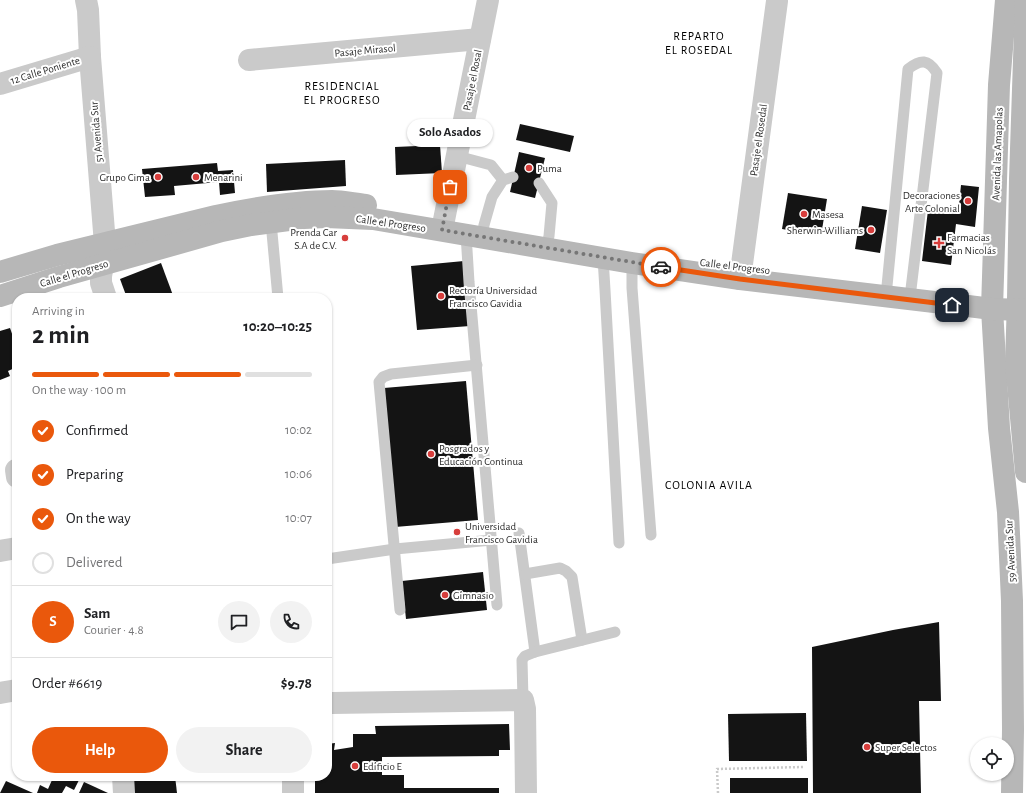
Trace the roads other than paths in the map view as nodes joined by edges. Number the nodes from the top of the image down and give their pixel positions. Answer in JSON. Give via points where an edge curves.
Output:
{"nodes":[{"id":1,"x":86,"y":0,"type":"edge"},
{"id":2,"x":488,"y":0,"type":"edge"},
{"id":3,"x":1006,"y":0,"type":"edge"},
{"id":4,"x":1026,"y":0,"type":"edge"},
{"id":5,"x":777,"y":1,"type":"edge"},
{"id":6,"x":480,"y":40,"type":"junction"},
{"id":7,"x":90,"y":57,"type":"junction"},
{"id":8,"x":249,"y":60,"type":"dead end"},
{"id":9,"x":0,"y":84,"type":"edge"},
{"id":10,"x":457,"y":156,"type":"junction"},
{"id":11,"x":539,"y":183,"type":"dead end"},
{"id":12,"x":271,"y":222,"type":"junction"},
{"id":13,"x":443,"y":224,"type":"junction"},
{"id":14,"x":477,"y":232,"type":"junction"},
{"id":15,"x":548,"y":242,"type":"junction"},
{"id":16,"x":105,"y":244,"type":"junction"},
{"id":17,"x":603,"y":258,"type":"junction"},
{"id":18,"x":632,"y":263,"type":"junction"},
{"id":19,"x":103,"y":265,"type":"junction"},
{"id":20,"x":0,"y":272,"type":"edge"},
{"id":21,"x":741,"y":273,"type":"junction"},
{"id":22,"x":887,"y":286,"type":"junction"},
{"id":23,"x":911,"y":289,"type":"junction"},
{"id":24,"x":104,"y":293,"type":"edge"},
{"id":25,"x":278,"y":293,"type":"edge"},
{"id":26,"x":0,"y":296,"type":"edge"},
{"id":27,"x":992,"y":304,"type":"junction"},
{"id":28,"x":1022,"y":305,"type":"edge"},
{"id":29,"x":477,"y":365,"type":"junction"},
{"id":30,"x":1026,"y":472,"type":"edge"},
{"id":31,"x":519,"y":533,"type":"dead end"},
{"id":32,"x":651,"y":535,"type":"dead end"},
{"id":33,"x":492,"y":540,"type":"junction"},
{"id":34,"x":619,"y":542,"type":"dead end"},
{"id":35,"x":12,"y":549,"type":"edge"},
{"id":36,"x":395,"y":549,"type":"junction"},
{"id":37,"x":0,"y":551,"type":"edge"},
{"id":38,"x":332,"y":558,"type":"edge"},
{"id":39,"x":525,"y":574,"type":"junction"},
{"id":40,"x":496,"y":605,"type":"dead end"},
{"id":41,"x":400,"y":610,"type":"dead end"},
{"id":42,"x":615,"y":632,"type":"dead end"},
{"id":43,"x":582,"y":640,"type":"junction"},
{"id":44,"x":535,"y":652,"type":"junction"},
{"id":45,"x":12,"y":691,"type":"edge"},
{"id":46,"x":0,"y":692,"type":"edge"},
{"id":47,"x":523,"y":700,"type":"junction"},
{"id":48,"x":332,"y":702,"type":"edge"},
{"id":49,"x":123,"y":781,"type":"edge"},
{"id":50,"x":293,"y":781,"type":"edge"},
{"id":51,"x":124,"y":793,"type":"edge"},
{"id":52,"x":293,"y":793,"type":"edge"},
{"id":53,"x":526,"y":793,"type":"edge"},
{"id":54,"x":1012,"y":793,"type":"edge"}],
"edges":[{"from":1,"to":7,"type":"street","name":"51 Avenida Sur"},
{"from":2,"to":6,"type":"street","name":"Pasaje el Rosal"},
{"from":3,"to":27,"type":"street","name":"Avenida las Amapolas","via":[[999,85]]},
{"from":4,"to":28,"type":"street","via":[[1020,179]]},
{"from":5,"to":21,"type":"street","name":"Pasaje el Rosedal"},
{"from":6,"to":8,"type":"street","name":"Pasaje Mirasol"},
{"from":6,"to":10,"type":"street","name":"Pasaje el Rosal"},
{"from":7,"to":9,"type":"street","name":"12 Calle Poniente"},
{"from":7,"to":16,"type":"street","name":"51 Avenida Sur"},
{"from":10,"to":13,"type":"street","name":"Pasaje el Rosal"},
{"from":10,"to":14,"type":"lane","via":[[491,165],[508,179],[492,197]]},
{"from":11,"to":15,"type":"lane","via":[[552,203]]},
{"from":12,"to":13,"type":"street","name":"Calle el Progreso","via":[[326,216]]},
{"from":12,"to":19,"type":"street","name":"Calle el Progreso","via":[[222,231]]},
{"from":12,"to":25,"type":"lane"},
{"from":13,"to":14,"type":"street","name":"Calle el Progreso"},
{"from":13,"to":16,"type":"street","name":"Calle el Progreso","via":[[365,205],[333,201],[299,203],[216,216]]},
{"from":14,"to":15,"type":"street","name":"Calle el Progreso"},
{"from":14,"to":29,"type":"lane"},
{"from":15,"to":17,"type":"street","name":"Calle el Progreso"},
{"from":15,"to":21,"type":"street","name":"Calle el Progreso","via":[[631,251]]},
{"from":16,"to":19,"type":"street","name":"51 Avenida Sur","via":[[102,254]]},
{"from":16,"to":20,"type":"street","name":"Calle el Progreso"},
{"from":17,"to":18,"type":"street","name":"Calle el Progreso"},
{"from":17,"to":34,"type":"lane"},
{"from":18,"to":21,"type":"street","name":"Calle el Progreso"},
{"from":18,"to":32,"type":"lane"},
{"from":19,"to":24,"type":"street","name":"51 Avenida Sur","via":[[101,283]]},
{"from":19,"to":26,"type":"street","name":"Calle el Progreso"},
{"from":21,"to":22,"type":"street","name":"Calle el Progreso"},
{"from":21,"to":27,"type":"street","name":"Calle el Progreso"},
{"from":22,"to":23,"type":"street","name":"Calle el Progreso"},
{"from":22,"to":23,"type":"lane","via":[[908,69],[924,62],[932,65],[937,73]]},
{"from":23,"to":27,"type":"street","name":"Calle el Progreso"},
{"from":27,"to":28,"type":"street","name":"Calle el Progreso"},
{"from":27,"to":54,"type":"street","name":"59 Avenida Sur","via":[[1012,593]]},
{"from":28,"to":30,"type":"street","via":[[1016,362]]},
{"from":29,"to":33,"type":"lane"},
{"from":29,"to":36,"type":"lane","via":[[391,374],[383,377],[380,382]]},
{"from":31,"to":39,"type":"lane"},
{"from":33,"to":36,"type":"lane"},
{"from":33,"to":40,"type":"lane"},
{"from":35,"to":37,"type":"street"},
{"from":36,"to":38,"type":"lane"},
{"from":36,"to":41,"type":"lane"},
{"from":39,"to":43,"type":"lane","via":[[560,568],[572,577]]},
{"from":39,"to":44,"type":"lane"},
{"from":42,"to":43,"type":"lane"},
{"from":43,"to":44,"type":"lane"},
{"from":44,"to":47,"type":"lane","via":[[522,660]]},
{"from":45,"to":46,"type":"street"},
{"from":47,"to":48,"type":"street"},
{"from":47,"to":53,"type":"street"},
{"from":49,"to":51,"type":"street"},
{"from":50,"to":52,"type":"street"}]}
